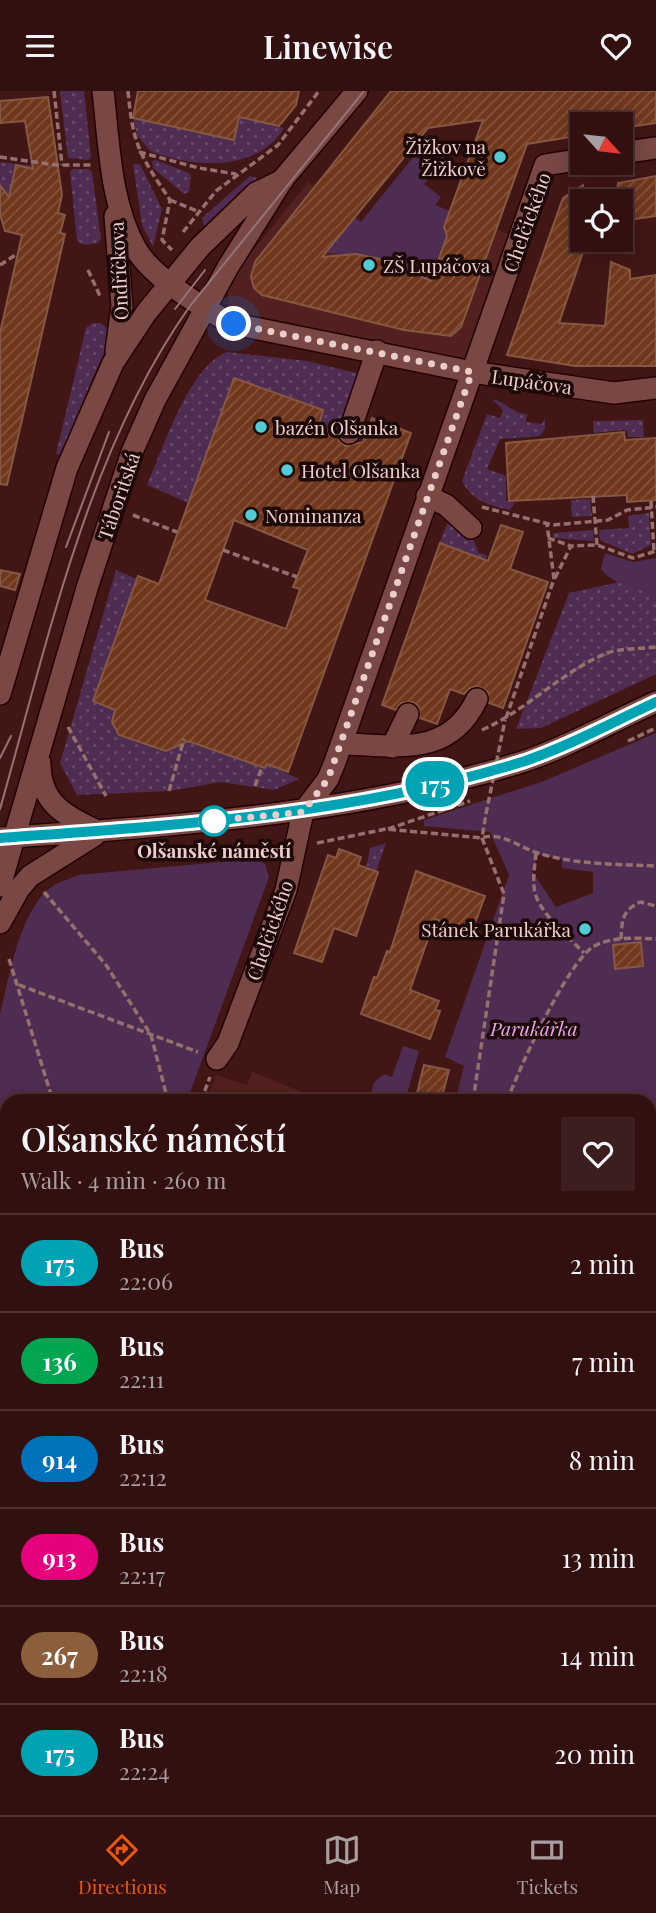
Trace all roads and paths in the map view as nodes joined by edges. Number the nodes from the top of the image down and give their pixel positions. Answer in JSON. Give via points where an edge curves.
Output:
{"nodes":[{"id":1,"x":54,"y":91,"type":"edge"},
{"id":2,"x":103,"y":91,"type":"edge"},
{"id":3,"x":128,"y":91,"type":"edge"},
{"id":4,"x":319,"y":91,"type":"edge"},
{"id":5,"x":357,"y":91,"type":"edge"},
{"id":6,"x":656,"y":148,"type":"edge"},
{"id":7,"x":138,"y":151,"type":"junction"},
{"id":8,"x":634,"y":151,"type":"edge"},
{"id":9,"x":0,"y":157,"type":"edge"},
{"id":10,"x":570,"y":161,"type":"edge"},
{"id":11,"x":62,"y":165,"type":"junction"},
{"id":12,"x":94,"y":165,"type":"dead end"},
{"id":13,"x":236,"y":174,"type":"junction"},
{"id":14,"x":113,"y":179,"type":"junction"},
{"id":15,"x":283,"y":179,"type":"junction"},
{"id":16,"x":170,"y":200,"type":"junction"},
{"id":17,"x":197,"y":211,"type":"junction"},
{"id":18,"x":182,"y":234,"type":"dead end"},
{"id":19,"x":172,"y":250,"type":"dead end"},
{"id":20,"x":17,"y":254,"type":"dead end"},
{"id":21,"x":0,"y":265,"type":"edge"},
{"id":22,"x":88,"y":270,"type":"dead end"},
{"id":23,"x":172,"y":282,"type":"junction"},
{"id":24,"x":105,"y":307,"type":"dead end"},
{"id":25,"x":206,"y":308,"type":"junction"},
{"id":26,"x":377,"y":351,"type":"junction"},
{"id":27,"x":113,"y":363,"type":"junction"},
{"id":28,"x":472,"y":372,"type":"junction"},
{"id":29,"x":656,"y":388,"type":"edge"},
{"id":30,"x":349,"y":433,"type":"dead end"},
{"id":31,"x":427,"y":496,"type":"junction"},
{"id":32,"x":593,"y":496,"type":"dead end"},
{"id":33,"x":651,"y":501,"type":"dead end"},
{"id":34,"x":476,"y":503,"type":"dead end"},
{"id":35,"x":656,"y":507,"type":"edge"},
{"id":36,"x":131,"y":514,"type":"dead end"},
{"id":37,"x":547,"y":524,"type":"junction"},
{"id":38,"x":471,"y":528,"type":"dead end"},
{"id":39,"x":177,"y":532,"type":"dead end"},
{"id":40,"x":548,"y":538,"type":"junction"},
{"id":41,"x":597,"y":545,"type":"junction"},
{"id":42,"x":571,"y":546,"type":"junction"},
{"id":43,"x":223,"y":550,"type":"dead end"},
{"id":44,"x":655,"y":551,"type":"edge"},
{"id":45,"x":297,"y":577,"type":"dead end"},
{"id":46,"x":554,"y":579,"type":"junction"},
{"id":47,"x":656,"y":647,"type":"edge"},
{"id":48,"x":0,"y":694,"type":"edge"},
{"id":49,"x":477,"y":699,"type":"dead end"},
{"id":50,"x":656,"y":702,"type":"edge"},
{"id":51,"x":408,"y":714,"type":"dead end"},
{"id":52,"x":505,"y":720,"type":"junction"},
{"id":53,"x":63,"y":725,"type":"dead end"},
{"id":54,"x":184,"y":739,"type":"dead end"},
{"id":55,"x":342,"y":744,"type":"junction"},
{"id":56,"x":392,"y":747,"type":"junction"},
{"id":57,"x":40,"y":757,"type":"junction"},
{"id":58,"x":262,"y":767,"type":"dead end"},
{"id":59,"x":255,"y":786,"type":"dead end"},
{"id":60,"x":169,"y":791,"type":"dead end"},
{"id":61,"x":106,"y":796,"type":"dead end"},
{"id":62,"x":452,"y":807,"type":"dead end"},
{"id":63,"x":303,"y":812,"type":"junction"},
{"id":64,"x":386,"y":829,"type":"junction"},
{"id":65,"x":99,"y":832,"type":"junction"},
{"id":66,"x":6,"y":838,"type":"edge"},
{"id":67,"x":482,"y":838,"type":"junction"},
{"id":68,"x":295,"y":847,"type":"junction"},
{"id":69,"x":224,"y":853,"type":"dead end"},
{"id":70,"x":536,"y":853,"type":"junction"},
{"id":71,"x":656,"y":866,"type":"edge"},
{"id":72,"x":37,"y":885,"type":"dead end"},
{"id":73,"x":0,"y":886,"type":"edge"},
{"id":74,"x":656,"y":906,"type":"edge"},
{"id":75,"x":0,"y":923,"type":"edge"},
{"id":76,"x":621,"y":939,"type":"junction"},
{"id":77,"x":656,"y":939,"type":"edge"},
{"id":78,"x":585,"y":953,"type":"junction"},
{"id":79,"x":9,"y":959,"type":"dead end"},
{"id":80,"x":19,"y":985,"type":"junction"},
{"id":81,"x":151,"y":1035,"type":"junction"},
{"id":82,"x":216,"y":1059,"type":"joint"},
{"id":83,"x":52,"y":1094,"type":"edge"},
{"id":84,"x":166,"y":1094,"type":"edge"},
{"id":85,"x":474,"y":1094,"type":"edge"},
{"id":86,"x":511,"y":1094,"type":"edge"}],
"edges":[{"from":1,"to":11,"type":"path"},
{"from":2,"to":14,"type":"street","name":"Ondříčkova"},
{"from":3,"to":7,"type":"path"},
{"from":4,"to":13,"type":"path","via":[[278,145]]},
{"from":5,"to":15,"type":"street","name":"Táboritská"},
{"from":6,"to":8,"type":"street"},
{"from":7,"to":13,"type":"path"},
{"from":7,"to":16,"type":"path"},
{"from":9,"to":11,"type":"path"},
{"from":10,"to":28,"type":"street","name":"Chelčického","via":[[545,165]]},
{"from":11,"to":12,"type":"path"},
{"from":13,"to":17,"type":"path"},
{"from":14,"to":23,"type":"street","name":"Ondříčkova","via":[[136,250]]},
{"from":14,"to":27,"type":"street","name":"Ondříčkova","via":[[122,306]]},
{"from":15,"to":23,"type":"street","name":"Táboritská","via":[[256,193],[200,247]]},
{"from":15,"to":25,"type":"street","name":"Táboritská"},
{"from":16,"to":17,"type":"path"},
{"from":16,"to":19,"type":"path","via":[[162,240]]},
{"from":17,"to":18,"type":"path"},
{"from":20,"to":21,"type":"path"},
{"from":22,"to":24,"type":"path"},
{"from":23,"to":25,"type":"street","name":"Ondříčkova"},
{"from":23,"to":27,"type":"street","name":"Táboritská"},
{"from":25,"to":26,"type":"street","name":"Lupáčova","via":[[234,324]]},
{"from":25,"to":57,"type":"street","name":"Táboritská","via":[[132,451],[88,585]]},
{"from":26,"to":28,"type":"street","name":"Lupáčova"},
{"from":26,"to":30,"type":"street"},
{"from":27,"to":48,"type":"street","name":"Táboritská","via":[[67,468]]},
{"from":28,"to":29,"type":"street","name":"Lupáčova","via":[[614,393]]},
{"from":28,"to":31,"type":"street","name":"Chelčického"},
{"from":31,"to":38,"type":"street","via":[[446,505]]},
{"from":31,"to":55,"type":"street","name":"Chelčického"},
{"from":32,"to":41,"type":"path","bridge":true},
{"from":33,"to":44,"type":"path","bridge":true},
{"from":34,"to":37,"type":"path","via":[[487,511]]},
{"from":35,"to":37,"type":"path","via":[[627,510],[608,520]]},
{"from":36,"to":39,"type":"path"},
{"from":37,"to":40,"type":"path"},
{"from":40,"to":42,"type":"path"},
{"from":40,"to":46,"type":"path"},
{"from":41,"to":42,"type":"path"},
{"from":41,"to":44,"type":"path","via":[[633,558]]},
{"from":42,"to":46,"type":"path"},
{"from":43,"to":45,"type":"path"},
{"from":46,"to":52,"type":"path"},
{"from":47,"to":52,"type":"path","via":[[610,652],[559,678]]},
{"from":49,"to":56,"type":"street","via":[[467,719],[443,738]]},
{"from":50,"to":63,"type":"street","via":[[526,760],[372,800]]},
{"from":51,"to":56,"type":"street"},
{"from":52,"to":67,"type":"path","bridge":true},
{"from":53,"to":61,"type":"path","via":[[69,727]]},
{"from":54,"to":60,"type":"path"},
{"from":55,"to":56,"type":"street"},
{"from":55,"to":63,"type":"street","name":"Chelčického","via":[[328,779]]},
{"from":57,"to":65,"type":"street","via":[[40,777],[49,799],[62,814]]},
{"from":57,"to":66,"type":"street","name":"Táboritská"},
{"from":58,"to":59,"type":"path"},
{"from":62,"to":64,"type":"path"},
{"from":63,"to":65,"type":"street"},
{"from":63,"to":68,"type":"street","name":"Chelčického"},
{"from":64,"to":67,"type":"path"},
{"from":64,"to":68,"type":"path"},
{"from":65,"to":66,"type":"street"},
{"from":65,"to":75,"type":"street","via":[[30,876]]},
{"from":66,"to":73,"type":"street","name":"Táboritská"},
{"from":67,"to":70,"type":"path","via":[[489,835],[513,841]]},
{"from":67,"to":85,"type":"path","via":[[504,894]]},
{"from":68,"to":69,"type":"path"},
{"from":68,"to":82,"type":"street","name":"Chelčického","via":[[286,890],[228,1044]]},
{"from":70,"to":71,"type":"path","via":[[570,861]]},
{"from":70,"to":78,"type":"path","via":[[534,890],[545,915]]},
{"from":72,"to":81,"type":"path","via":[[106,965]]},
{"from":74,"to":76,"type":"path","via":[[640,902],[627,908]]},
{"from":76,"to":77,"type":"path"},
{"from":76,"to":78,"type":"path","via":[[602,942]]},
{"from":78,"to":86,"type":"path","via":[[528,1048]]},
{"from":79,"to":80,"type":"path"},
{"from":80,"to":81,"type":"path"},
{"from":80,"to":83,"type":"path"},
{"from":81,"to":82,"type":"path"},
{"from":81,"to":84,"type":"path"}]}
